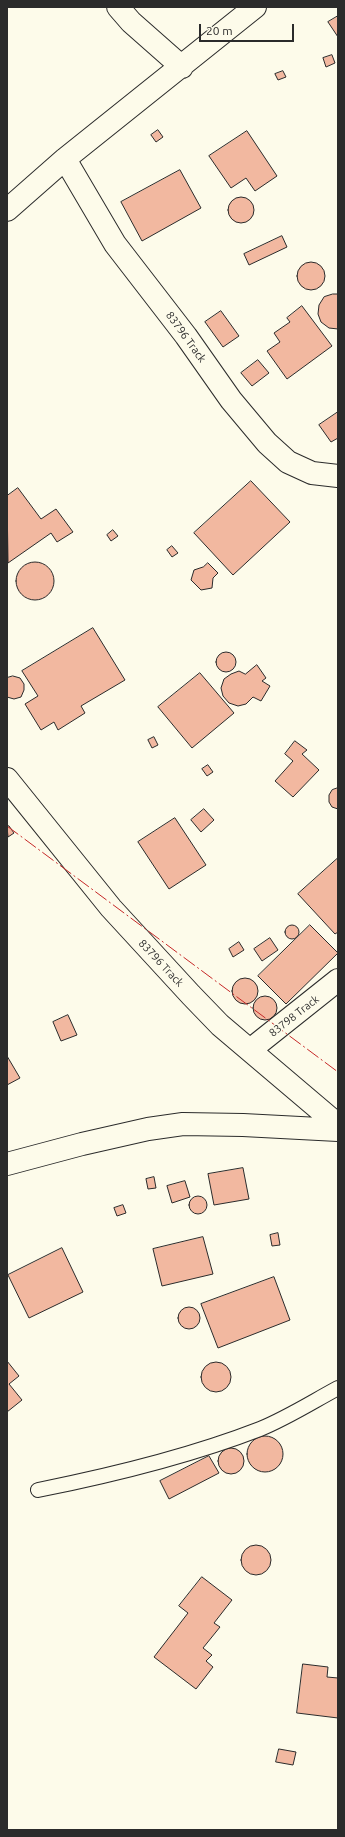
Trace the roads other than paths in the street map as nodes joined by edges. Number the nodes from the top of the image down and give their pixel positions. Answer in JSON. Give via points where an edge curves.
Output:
{"nodes":[{"id":1,"x":118,"y":7,"type":"edge"},
{"id":2,"x":255,"y":7,"type":"edge"},
{"id":3,"x":182,"y":67,"type":"junction"},
{"id":4,"x":66,"y":159,"type":"junction"},
{"id":5,"x":7,"y":210,"type":"edge"},
{"id":6,"x":338,"y":476,"type":"edge"},
{"id":7,"x":7,"y":779,"type":"edge"},
{"id":8,"x":338,"y":980,"type":"edge"},
{"id":9,"x":250,"y":1050,"type":"junction"},
{"id":10,"x":338,"y":1125,"type":"edge"},
{"id":11,"x":338,"y":1130,"type":"edge"},
{"id":12,"x":7,"y":1164,"type":"edge"},
{"id":13,"x":338,"y":1388,"type":"edge"},
{"id":14,"x":38,"y":1490,"type":"dead end"}],
"edges":[{"from":1,"to":3,"type":"street","via":[[131,22]]},
{"from":2,"to":3,"type":"street"},
{"from":3,"to":4,"type":"street"},
{"from":4,"to":5,"type":"street"},
{"from":4,"to":6,"type":"street","name":"83796 Track","via":[[115,244],[186,336],[231,400],[267,443],[288,462],[312,472]]},
{"from":7,"to":9,"type":"street","name":"83796 Track","via":[[111,908],[153,955],[220,1025]]},
{"from":8,"to":9,"type":"street","name":"83798 Track"},
{"from":9,"to":10,"type":"street","name":"83796 Track"},
{"from":11,"to":12,"type":"street","via":[[183,1124],[148,1129]]},
{"from":13,"to":14,"type":"lane","via":[[262,1428],[203,1450],[103,1477]]}]}
